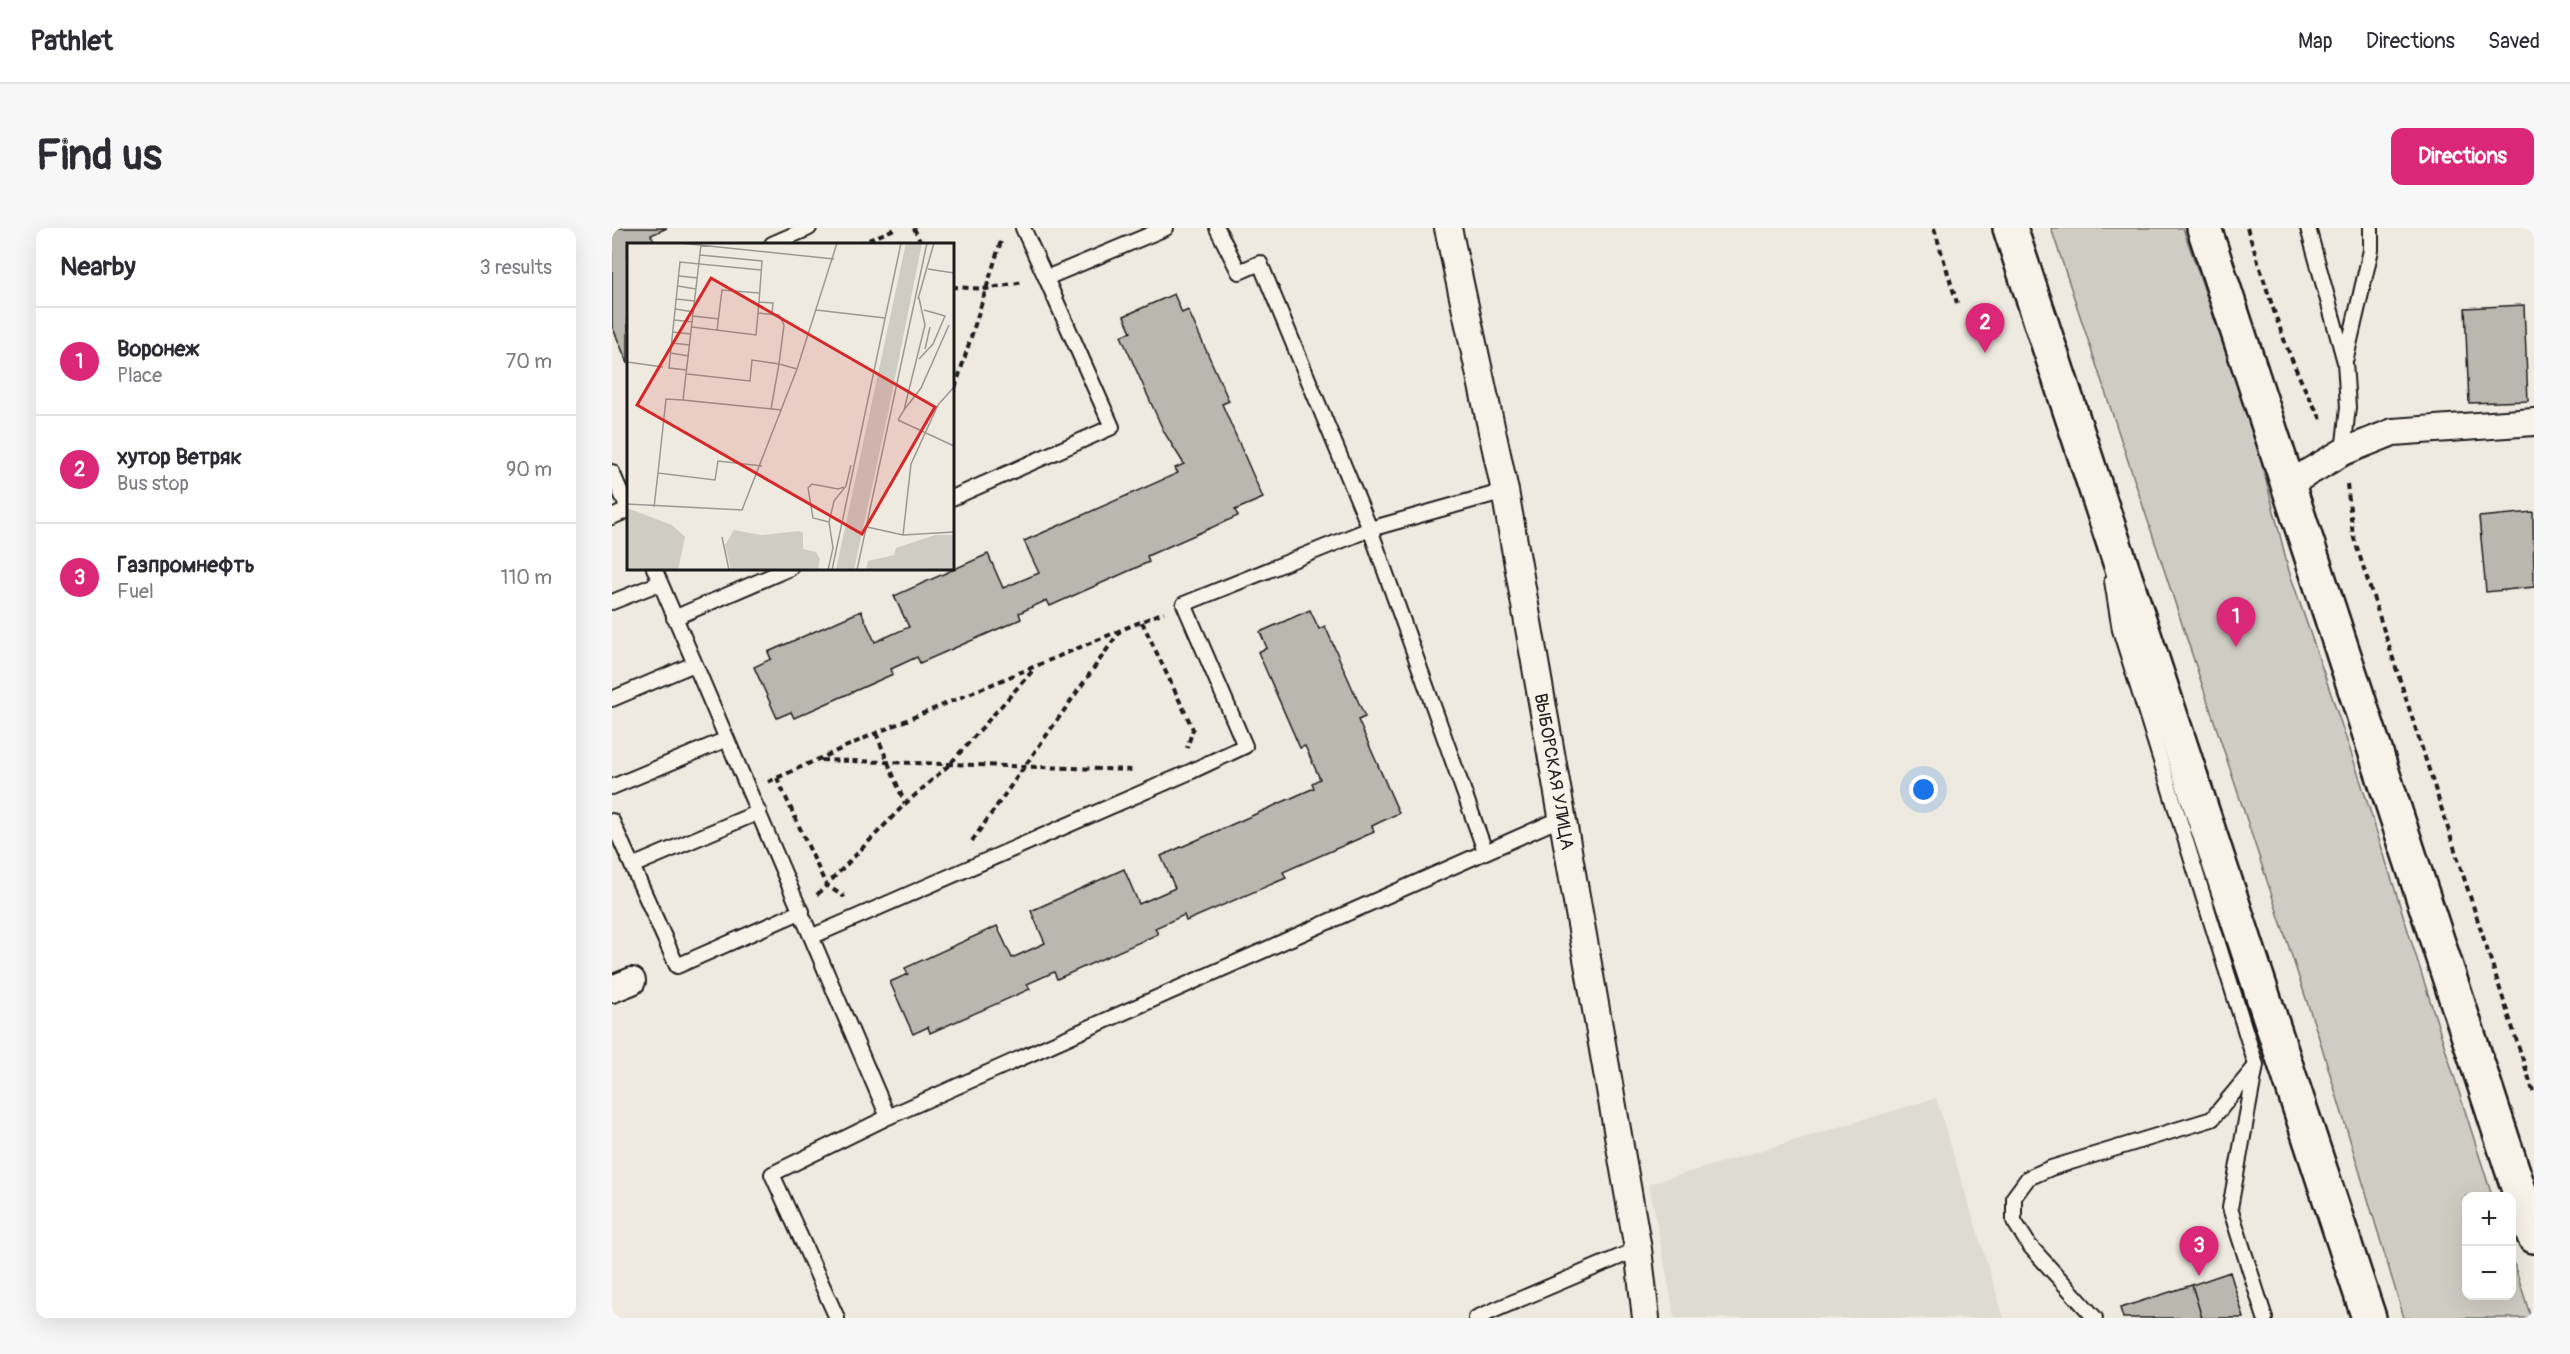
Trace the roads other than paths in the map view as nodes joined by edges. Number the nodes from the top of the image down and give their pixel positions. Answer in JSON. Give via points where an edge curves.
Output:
{"nodes":[{"id":1,"x":809,"y":228,"type":"edge"},
{"id":2,"x":1023,"y":228,"type":"edge"},
{"id":3,"x":1166,"y":228,"type":"edge"},
{"id":4,"x":1217,"y":228,"type":"edge"},
{"id":5,"x":1448,"y":228,"type":"edge"},
{"id":6,"x":2010,"y":228,"type":"edge"},
{"id":7,"x":2204,"y":228,"type":"edge"},
{"id":8,"x":2308,"y":228,"type":"edge"},
{"id":9,"x":2371,"y":228,"type":"edge"},
{"id":10,"x":1140,"y":233,"type":"edge"},
{"id":11,"x":774,"y":243,"type":"edge"},
{"id":12,"x":1046,"y":278,"type":"junction"},
{"id":13,"x":2345,"y":362,"type":"junction"},
{"id":14,"x":2534,"y":422,"type":"edge"},
{"id":15,"x":2343,"y":452,"type":"junction"},
{"id":16,"x":612,"y":472,"type":"edge"},
{"id":17,"x":2097,"y":484,"type":"junction"},
{"id":18,"x":2287,"y":485,"type":"junction"},
{"id":19,"x":1504,"y":491,"type":"junction"},
{"id":20,"x":954,"y":497,"type":"edge"},
{"id":21,"x":627,"y":507,"type":"edge"},
{"id":22,"x":627,"y":510,"type":"edge"},
{"id":23,"x":612,"y":517,"type":"edge"},
{"id":24,"x":1370,"y":529,"type":"junction"},
{"id":25,"x":655,"y":570,"type":"edge"},
{"id":26,"x":785,"y":570,"type":"edge"},
{"id":27,"x":660,"y":583,"type":"junction"},
{"id":28,"x":612,"y":602,"type":"edge"},
{"id":29,"x":674,"y":618,"type":"junction"},
{"id":30,"x":694,"y":664,"type":"junction"},
{"id":31,"x":612,"y":699,"type":"edge"},
{"id":32,"x":727,"y":739,"type":"junction"},
{"id":33,"x":612,"y":787,"type":"edge"},
{"id":34,"x":759,"y":812,"type":"junction"},
{"id":35,"x":1562,"y":818,"type":"junction"},
{"id":36,"x":612,"y":821,"type":"edge"},
{"id":37,"x":1485,"y":851,"type":"junction"},
{"id":38,"x":632,"y":866,"type":"junction"},
{"id":39,"x":802,"y":911,"type":"junction"},
{"id":40,"x":813,"y":936,"type":"junction"},
{"id":41,"x":2256,"y":1065,"type":"junction"},
{"id":42,"x":888,"y":1117,"type":"junction"},
{"id":43,"x":2534,"y":1236,"type":"edge"},
{"id":44,"x":1638,"y":1249,"type":"junction"},
{"id":45,"x":837,"y":1318,"type":"edge"},
{"id":46,"x":1476,"y":1318,"type":"edge"},
{"id":47,"x":1646,"y":1318,"type":"edge"},
{"id":48,"x":2095,"y":1318,"type":"edge"},
{"id":49,"x":2265,"y":1318,"type":"edge"},
{"id":50,"x":2369,"y":1318,"type":"edge"}],
"edges":[{"from":1,"to":11,"type":"lane"},
{"from":2,"to":12,"type":"lane"},
{"from":3,"to":10,"type":"lane"},
{"from":4,"to":24,"type":"lane","via":[[1239,272],[1260,263]]},
{"from":5,"to":19,"type":"street","name":"ВЫБОРСКАЯ УЛИЦА"},
{"from":6,"to":17,"type":"highway"},
{"from":7,"to":18,"type":"highway"},
{"from":8,"to":13,"type":"lane"},
{"from":9,"to":13,"type":"lane","via":[[2371,250]]},
{"from":10,"to":12,"type":"lane"},
{"from":12,"to":20,"type":"lane","via":[[1112,428]]},
{"from":13,"to":15,"type":"lane","via":[[2348,407]]},
{"from":14,"to":15,"type":"street","via":[[2393,432]]},
{"from":15,"to":18,"type":"street"},
{"from":16,"to":21,"type":"lane"},
{"from":17,"to":41,"type":"lane","via":[[2120,630]]},
{"from":17,"to":50,"type":"highway"},
{"from":18,"to":43,"type":"highway"},
{"from":19,"to":24,"type":"lane"},
{"from":19,"to":35,"type":"street","name":"ВЫБОРСКАЯ УЛИЦА"},
{"from":22,"to":23,"type":"lane"},
{"from":24,"to":37,"type":"lane"},
{"from":24,"to":40,"type":"lane","via":[[1184,604],[1245,746]]},
{"from":25,"to":27,"type":"lane"},
{"from":26,"to":29,"type":"lane"},
{"from":27,"to":28,"type":"lane"},
{"from":27,"to":29,"type":"lane"},
{"from":29,"to":30,"type":"lane"},
{"from":30,"to":31,"type":"lane"},
{"from":30,"to":32,"type":"lane"},
{"from":32,"to":33,"type":"lane"},
{"from":32,"to":34,"type":"lane"},
{"from":34,"to":38,"type":"lane"},
{"from":34,"to":39,"type":"lane"},
{"from":35,"to":37,"type":"lane"},
{"from":35,"to":44,"type":"street","name":"ВЫБОРСКАЯ УЛИЦА"},
{"from":36,"to":38,"type":"lane"},
{"from":37,"to":42,"type":"lane"},
{"from":38,"to":39,"type":"lane","via":[[677,966]]},
{"from":39,"to":40,"type":"lane"},
{"from":40,"to":42,"type":"lane"},
{"from":41,"to":48,"type":"lane","via":[[2212,1119],[2051,1168],[2028,1178],[2014,1197],[2014,1221],[2030,1245]]},
{"from":41,"to":49,"type":"lane","via":[[2230,1208]]},
{"from":42,"to":45,"type":"lane","via":[[772,1174]]},
{"from":44,"to":46,"type":"lane"},
{"from":44,"to":47,"type":"street","name":"ВЫБОРСКАЯ УЛИЦА"}]}
